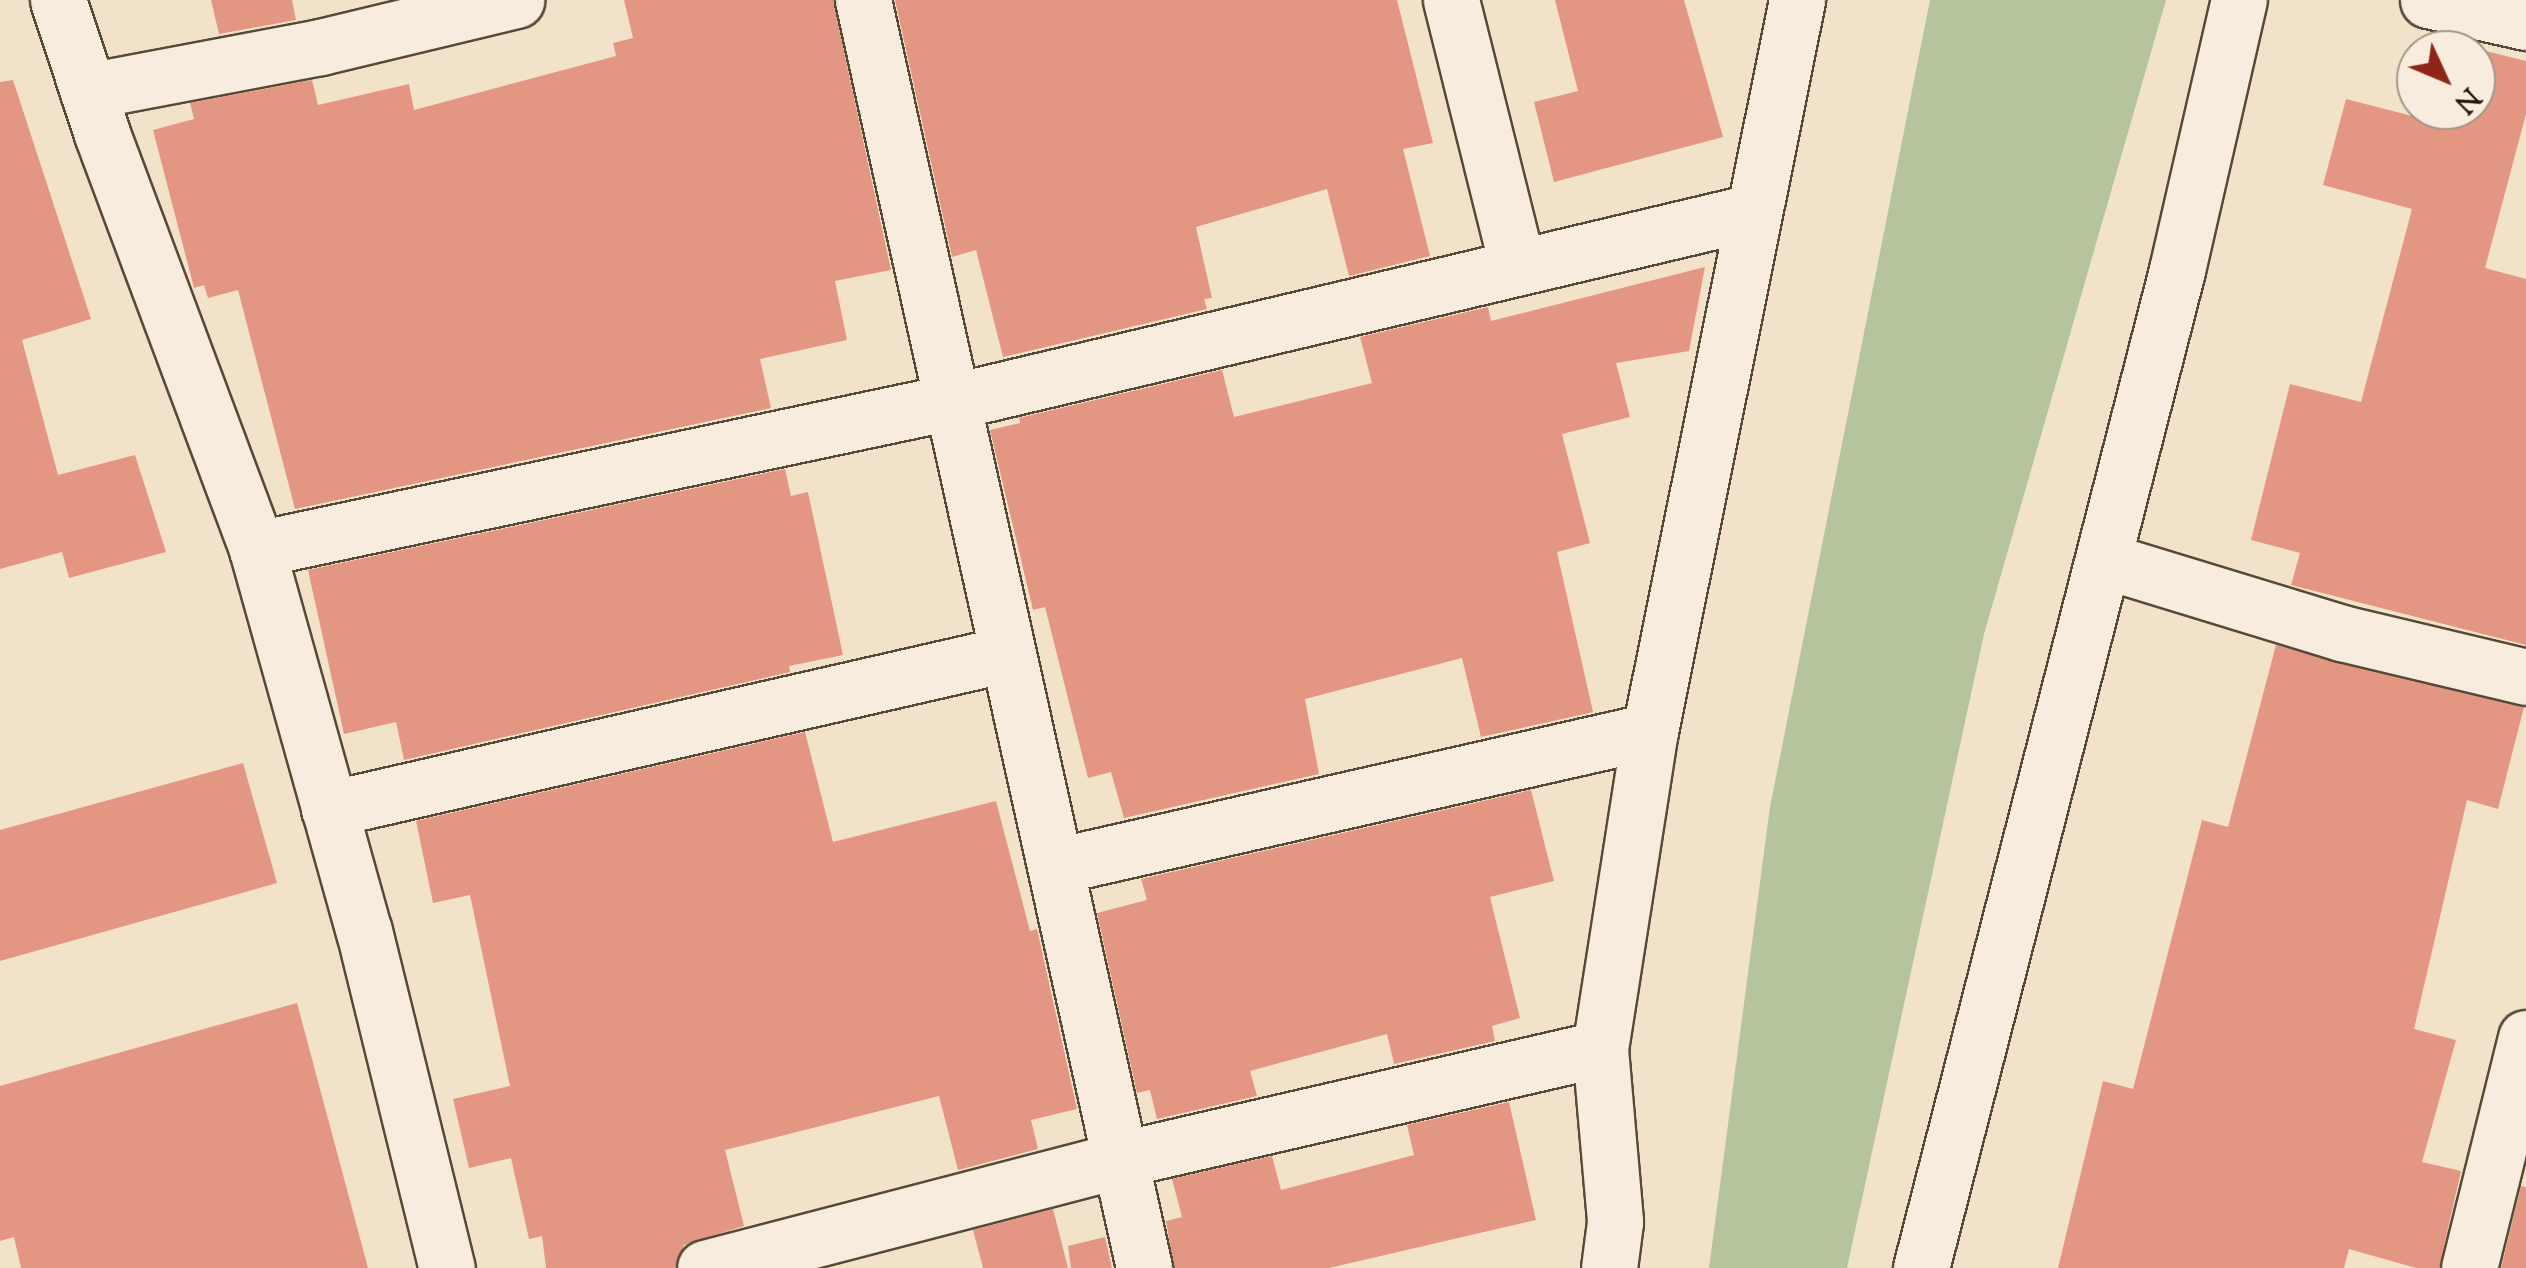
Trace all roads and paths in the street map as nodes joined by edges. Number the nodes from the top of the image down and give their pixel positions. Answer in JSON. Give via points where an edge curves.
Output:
{"nodes":[{"id":1,"x":58,"y":0,"type":"edge"},
{"id":2,"x":516,"y":0,"type":"edge"},
{"id":3,"x":863,"y":0,"type":"edge"},
{"id":4,"x":1452,"y":0,"type":"edge"},
{"id":5,"x":1797,"y":0,"type":"edge"},
{"id":6,"x":2239,"y":0,"type":"edge"},
{"id":7,"x":2428,"y":0,"type":"edge"},
{"id":8,"x":2526,"y":22,"type":"edge"},
{"id":9,"x":88,"y":90,"type":"junction"},
{"id":10,"x":1752,"y":212,"type":"junction"},
{"id":11,"x":1517,"y":266,"type":"junction"},
{"id":12,"x":955,"y":400,"type":"junction"},
{"id":13,"x":257,"y":549,"type":"junction"},
{"id":14,"x":2104,"y":560,"type":"junction"},
{"id":15,"x":1007,"y":654,"type":"junction"},
{"id":16,"x":2526,"y":677,"type":"edge"},
{"id":17,"x":1650,"y":731,"type":"junction"},
{"id":18,"x":329,"y":808,"type":"junction"},
{"id":19,"x":1056,"y":866,"type":"junction"},
{"id":20,"x":2526,"y":1038,"type":"edge"},
{"id":21,"x":1600,"y":1049,"type":"junction"},
{"id":22,"x":1122,"y":1159,"type":"junction"},
{"id":23,"x":447,"y":1268,"type":"edge"},
{"id":24,"x":705,"y":1268,"type":"edge"},
{"id":25,"x":1144,"y":1268,"type":"edge"},
{"id":26,"x":1609,"y":1268,"type":"edge"},
{"id":27,"x":1921,"y":1268,"type":"edge"},
{"id":28,"x":2468,"y":1268,"type":"edge"}],
"edges":[{"from":1,"to":9,"type":"street"},
{"from":2,"to":9,"type":"street","via":[[320,47]]},
{"from":3,"to":12,"type":"street"},
{"from":4,"to":11,"type":"street"},
{"from":5,"to":10,"type":"street"},
{"from":6,"to":14,"type":"street"},
{"from":7,"to":8,"type":"street"},
{"from":9,"to":13,"type":"street"},
{"from":10,"to":11,"type":"street"},
{"from":10,"to":17,"type":"street"},
{"from":11,"to":12,"type":"street"},
{"from":12,"to":13,"type":"street"},
{"from":12,"to":15,"type":"street"},
{"from":13,"to":18,"type":"street"},
{"from":14,"to":16,"type":"street","via":[[2342,633]]},
{"from":14,"to":27,"type":"street"},
{"from":15,"to":18,"type":"street"},
{"from":15,"to":19,"type":"street"},
{"from":17,"to":19,"type":"street"},
{"from":17,"to":21,"type":"street"},
{"from":18,"to":23,"type":"street"},
{"from":19,"to":22,"type":"street"},
{"from":20,"to":28,"type":"street"},
{"from":21,"to":22,"type":"street"},
{"from":21,"to":26,"type":"street","via":[[1614,1222]]},
{"from":22,"to":24,"type":"street"},
{"from":22,"to":25,"type":"street"}]}
